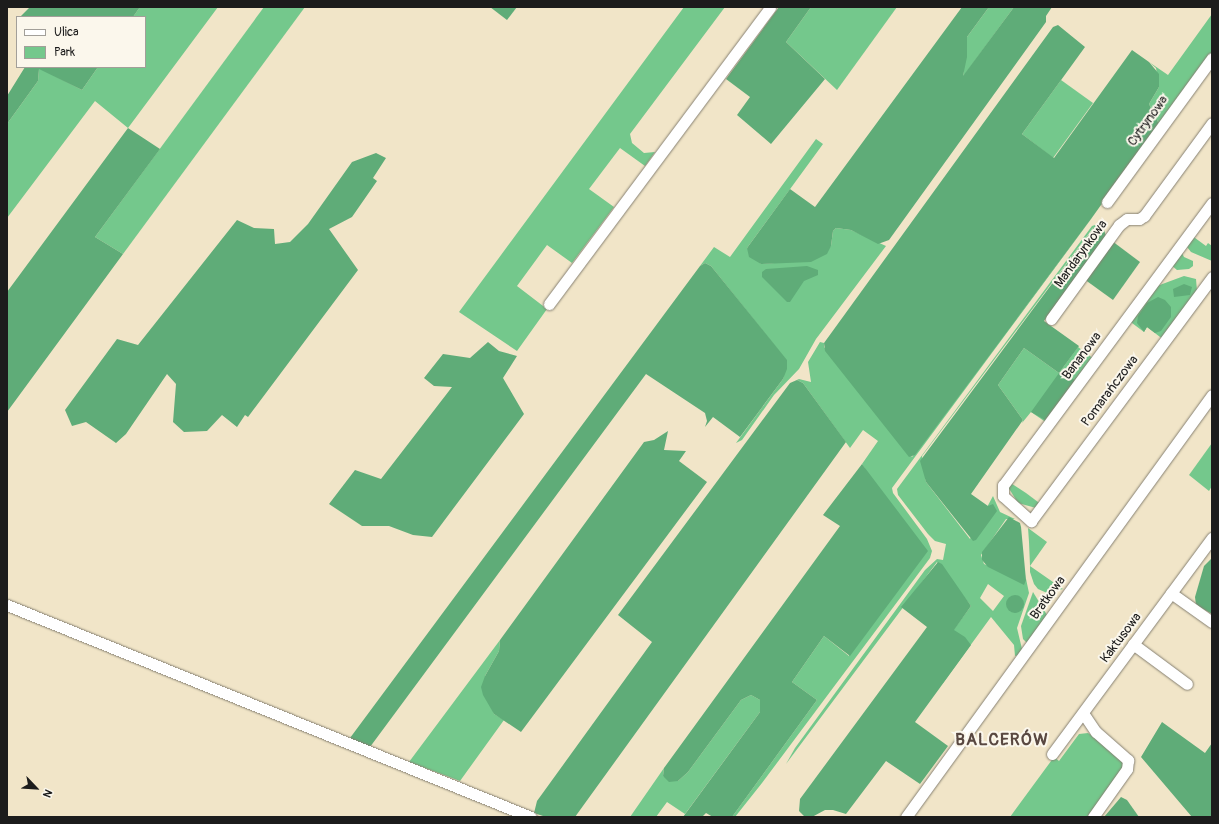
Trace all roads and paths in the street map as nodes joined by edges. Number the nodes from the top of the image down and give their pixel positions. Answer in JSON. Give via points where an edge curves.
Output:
{"nodes":[{"id":1,"x":770,"y":7,"type":"edge"},
{"id":2,"x":1212,"y":58,"type":"edge"},
{"id":3,"x":1212,"y":122,"type":"edge"},
{"id":4,"x":1107,"y":202,"type":"dead end"},
{"id":5,"x":1212,"y":203,"type":"edge"},
{"id":6,"x":1212,"y":277,"type":"edge"},
{"id":7,"x":549,"y":304,"type":"dead end"},
{"id":8,"x":1051,"y":319,"type":"dead end"},
{"id":9,"x":1212,"y":395,"type":"edge"},
{"id":10,"x":1031,"y":521,"type":"joint"},
{"id":11,"x":1212,"y":538,"type":"edge"},
{"id":12,"x":1172,"y":593,"type":"junction"},
{"id":13,"x":7,"y":605,"type":"edge"},
{"id":14,"x":1212,"y":622,"type":"edge"},
{"id":15,"x":1133,"y":644,"type":"junction"},
{"id":16,"x":1187,"y":684,"type":"dead end"},
{"id":17,"x":1083,"y":713,"type":"junction"},
{"id":18,"x":1052,"y":754,"type":"dead end"},
{"id":19,"x":531,"y":817,"type":"edge"},
{"id":20,"x":906,"y":817,"type":"edge"},
{"id":21,"x":1093,"y":817,"type":"edge"}],
"edges":[{"from":1,"to":7,"type":"street"},
{"from":2,"to":4,"type":"street","name":"Cytrynowa"},
{"from":3,"to":8,"type":"street","name":"Mandarynkowa","via":[[1144,216],[1127,220],[1120,225]]},
{"from":5,"to":10,"type":"street","name":"Bananowa","via":[[1003,485],[1003,496]]},
{"from":6,"to":10,"type":"street","name":"Pomarańczowa"},
{"from":9,"to":20,"type":"street","name":"Bratkowa"},
{"from":11,"to":12,"type":"street","name":"Kaktusowa"},
{"from":12,"to":14,"type":"street"},
{"from":12,"to":15,"type":"street","name":"Kaktusowa"},
{"from":13,"to":19,"type":"street"},
{"from":15,"to":16,"type":"street"},
{"from":15,"to":17,"type":"street","name":"Kaktusowa"},
{"from":17,"to":18,"type":"street","name":"Kaktusowa"},
{"from":17,"to":21,"type":"street","via":[[1096,732],[1128,760],[1127,769]]}]}
